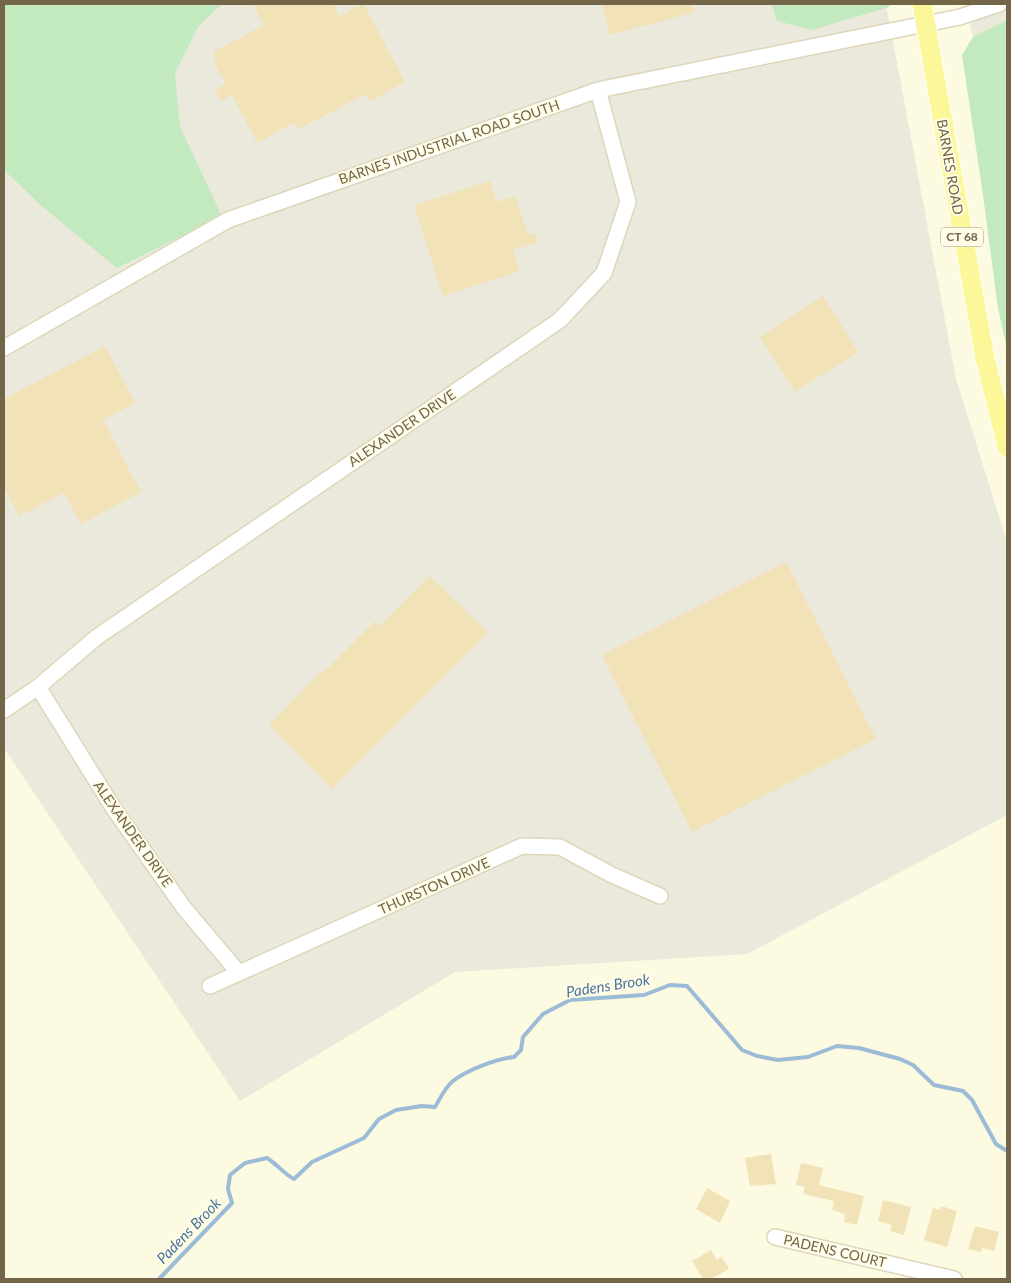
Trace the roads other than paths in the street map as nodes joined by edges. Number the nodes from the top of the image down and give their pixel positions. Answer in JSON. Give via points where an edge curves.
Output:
{"nodes":[{"id":1,"x":922,"y":4,"type":"edge"},
{"id":2,"x":999,"y":4,"type":"edge"},
{"id":3,"x":926,"y":24,"type":"junction"},
{"id":4,"x":598,"y":90,"type":"junction"},
{"id":5,"x":4,"y":348,"type":"edge"},
{"id":6,"x":1007,"y":447,"type":"edge"},
{"id":7,"x":38,"y":687,"type":"junction"},
{"id":8,"x":4,"y":710,"type":"edge"},
{"id":9,"x":660,"y":896,"type":"dead end"},
{"id":10,"x":239,"y":974,"type":"junction"},
{"id":11,"x":210,"y":986,"type":"dead end"},
{"id":12,"x":775,"y":1237,"type":"dead end"},
{"id":13,"x":954,"y":1279,"type":"edge"}],
"edges":[{"from":1,"to":3,"type":"main road","name":"BARNES ROAD","number":"CT 68"},
{"from":2,"to":3,"type":"street","name":"BARNES INDUSTRIAL ROAD SOUTH"},
{"from":3,"to":4,"type":"street","name":"BARNES INDUSTRIAL ROAD SOUTH"},
{"from":3,"to":6,"type":"main road","name":"BARNES ROAD","number":"CT 68","via":[[985,358]]},
{"from":4,"to":5,"type":"street","name":"BARNES INDUSTRIAL ROAD SOUTH","via":[[228,220]]},
{"from":4,"to":7,"type":"street","name":"ALEXANDER DRIVE","via":[[628,202],[604,273],[560,320],[97,637]]},
{"from":7,"to":8,"type":"street","name":"ALEXANDER DRIVE"},
{"from":7,"to":10,"type":"street","name":"ALEXANDER DRIVE","via":[[114,809],[184,908]]},
{"from":9,"to":10,"type":"street","name":"THURSTON DRIVE","via":[[560,847],[522,846]]},
{"from":10,"to":11,"type":"street","name":"THURSTON DRIVE"},
{"from":12,"to":13,"type":"street","name":"PADENS COURT"}]}
